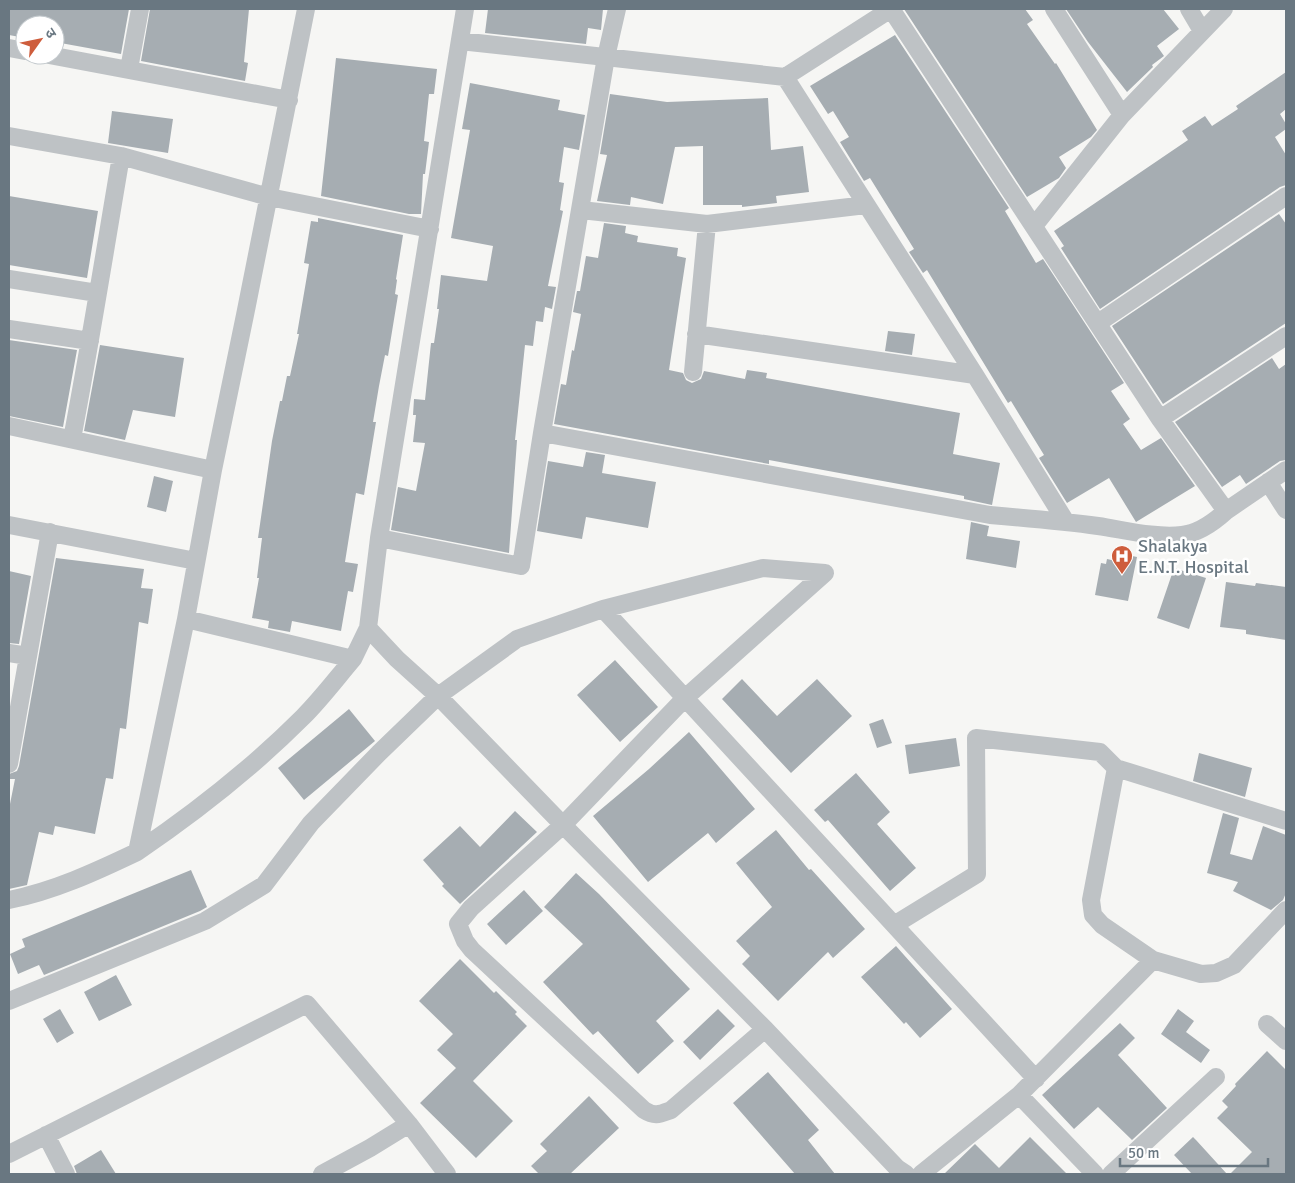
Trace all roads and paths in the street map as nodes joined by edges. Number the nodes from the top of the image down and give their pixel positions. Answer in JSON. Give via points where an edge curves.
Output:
{"nodes":[{"id":1,"x":140,"y":9,"type":"edge"},
{"id":2,"x":306,"y":9,"type":"edge"},
{"id":3,"x":465,"y":9,"type":"edge"},
{"id":4,"x":617,"y":9,"type":"edge"},
{"id":5,"x":1054,"y":9,"type":"edge"},
{"id":6,"x":1189,"y":9,"type":"edge"},
{"id":7,"x":1224,"y":9,"type":"edge"},
{"id":8,"x":1202,"y":31,"type":"junction"},
{"id":9,"x":460,"y":41,"type":"junction"},
{"id":10,"x":65,"y":58,"type":"edge"},
{"id":11,"x":606,"y":58,"type":"junction"},
{"id":12,"x":130,"y":70,"type":"junction"},
{"id":13,"x":785,"y":77,"type":"junction"},
{"id":14,"x":289,"y":100,"type":"junction"},
{"id":15,"x":1122,"y":115,"type":"junction"},
{"id":16,"x":9,"y":136,"type":"edge"},
{"id":17,"x":121,"y":156,"type":"junction"},
{"id":18,"x":1286,"y":196,"type":"edge"},
{"id":19,"x":269,"y":197,"type":"junction"},
{"id":20,"x":866,"y":205,"type":"junction"},
{"id":21,"x":581,"y":210,"type":"junction"},
{"id":22,"x":707,"y":224,"type":"junction"},
{"id":23,"x":1034,"y":226,"type":"junction"},
{"id":24,"x":430,"y":229,"type":"junction"},
{"id":25,"x":9,"y":279,"type":"edge"},
{"id":26,"x":97,"y":293,"type":"junction"},
{"id":27,"x":1098,"y":323,"type":"junction"},
{"id":28,"x":9,"y":329,"type":"edge"},
{"id":29,"x":696,"y":334,"type":"junction"},
{"id":30,"x":1286,"y":336,"type":"edge"},
{"id":31,"x":90,"y":341,"type":"junction"},
{"id":32,"x":693,"y":372,"type":"dead end"},
{"id":33,"x":975,"y":375,"type":"junction"},
{"id":34,"x":1160,"y":419,"type":"junction"},
{"id":35,"x":9,"y":426,"type":"edge"},
{"id":36,"x":542,"y":433,"type":"junction"},
{"id":37,"x":72,"y":439,"type":"junction"},
{"id":38,"x":213,"y":470,"type":"junction"},
{"id":39,"x":1286,"y":470,"type":"edge"},
{"id":40,"x":1268,"y":482,"type":"junction"},
{"id":41,"x":1286,"y":510,"type":"edge"},
{"id":42,"x":1226,"y":511,"type":"junction"},
{"id":43,"x":1066,"y":522,"type":"junction"},
{"id":44,"x":9,"y":525,"type":"edge"},
{"id":45,"x":50,"y":532,"type":"junction"},
{"id":46,"x":378,"y":538,"type":"junction"},
{"id":47,"x":196,"y":561,"type":"junction"},
{"id":48,"x":602,"y":608,"type":"junction"},
{"id":49,"x":186,"y":619,"type":"junction"},
{"id":50,"x":368,"y":628,"type":"junction"},
{"id":51,"x":9,"y":653,"type":"edge"},
{"id":52,"x":28,"y":656,"type":"junction"},
{"id":53,"x":353,"y":659,"type":"junction"},
{"id":54,"x":434,"y":693,"type":"junction"},
{"id":55,"x":685,"y":698,"type":"junction"},
{"id":56,"x":9,"y":764,"type":"edge"},
{"id":57,"x":1116,"y":768,"type":"junction"},
{"id":58,"x":1286,"y":821,"type":"edge"},
{"id":59,"x":563,"y":825,"type":"junction"},
{"id":60,"x":136,"y":852,"type":"junction"},
{"id":61,"x":9,"y":900,"type":"edge"},
{"id":62,"x":1286,"y":910,"type":"edge"},
{"id":63,"x":894,"y":925,"type":"junction"},
{"id":64,"x":1153,"y":960,"type":"junction"},
{"id":65,"x":9,"y":1001,"type":"edge"},
{"id":66,"x":1267,"y":1024,"type":"dead end"},
{"id":67,"x":765,"y":1029,"type":"junction"},
{"id":68,"x":1286,"y":1041,"type":"edge"},
{"id":69,"x":1216,"y":1077,"type":"dead end"},
{"id":70,"x":1036,"y":1078,"type":"junction"},
{"id":71,"x":1019,"y":1095,"type":"junction"},
{"id":72,"x":409,"y":1124,"type":"junction"},
{"id":73,"x":46,"y":1135,"type":"junction"},
{"id":74,"x":9,"y":1154,"type":"edge"},
{"id":75,"x":897,"y":1172,"type":"edge"},
{"id":76,"x":66,"y":1174,"type":"edge"},
{"id":77,"x":322,"y":1174,"type":"edge"},
{"id":78,"x":447,"y":1174,"type":"edge"},
{"id":79,"x":922,"y":1174,"type":"edge"},
{"id":80,"x":1095,"y":1174,"type":"edge"},
{"id":81,"x":1111,"y":1174,"type":"edge"}],
"edges":[{"from":1,"to":12,"type":"street"},
{"from":2,"to":14,"type":"street"},
{"from":3,"to":9,"type":"street"},
{"from":4,"to":11,"type":"street"},
{"from":5,"to":15,"type":"street"},
{"from":6,"to":8,"type":"street"},
{"from":7,"to":8,"type":"street"},
{"from":8,"to":15,"type":"street"},
{"from":9,"to":11,"type":"street"},
{"from":9,"to":24,"type":"street"},
{"from":10,"to":12,"type":"street"},
{"from":11,"to":13,"type":"street"},
{"from":11,"to":21,"type":"street"},
{"from":12,"to":14,"type":"street"},
{"from":13,"to":20,"type":"street"},
{"from":13,"to":23,"type":"street","via":[[891,9]]},
{"from":14,"to":19,"type":"street"},
{"from":15,"to":23,"type":"street"},
{"from":16,"to":17,"type":"street"},
{"from":17,"to":19,"type":"street"},
{"from":17,"to":26,"type":"street"},
{"from":18,"to":27,"type":"street"},
{"from":19,"to":24,"type":"street"},
{"from":19,"to":38,"type":"street"},
{"from":20,"to":22,"type":"street"},
{"from":20,"to":33,"type":"street"},
{"from":21,"to":22,"type":"street"},
{"from":21,"to":36,"type":"street"},
{"from":22,"to":29,"type":"street"},
{"from":23,"to":27,"type":"street"},
{"from":24,"to":46,"type":"street"},
{"from":25,"to":26,"type":"street"},
{"from":26,"to":31,"type":"street"},
{"from":27,"to":34,"type":"street"},
{"from":28,"to":31,"type":"street"},
{"from":29,"to":32,"type":"street"},
{"from":29,"to":33,"type":"street"},
{"from":30,"to":34,"type":"street"},
{"from":31,"to":37,"type":"street"},
{"from":33,"to":43,"type":"street"},
{"from":34,"to":42,"type":"street"},
{"from":35,"to":37,"type":"street"},
{"from":36,"to":43,"type":"street","via":[[990,515]]},
{"from":36,"to":46,"type":"street","via":[[521,566]]},
{"from":37,"to":38,"type":"street"},
{"from":38,"to":47,"type":"street"},
{"from":39,"to":40,"type":"street"},
{"from":40,"to":41,"type":"street"},
{"from":40,"to":42,"type":"street"},
{"from":42,"to":43,"type":"street","via":[[1201,529],[1184,534],[1166,535]]},
{"from":44,"to":45,"type":"street"},
{"from":45,"to":47,"type":"street"},
{"from":45,"to":52,"type":"street"},
{"from":46,"to":50,"type":"street"},
{"from":47,"to":49,"type":"street"},
{"from":48,"to":54,"type":"street","via":[[517,639]]},
{"from":48,"to":55,"type":"street"},
{"from":48,"to":55,"type":"street","via":[[763,568],[825,573]]},
{"from":49,"to":53,"type":"street"},
{"from":49,"to":60,"type":"street"},
{"from":50,"to":53,"type":"street"},
{"from":50,"to":54,"type":"street"},
{"from":51,"to":52,"type":"street"},
{"from":52,"to":56,"type":"street"},
{"from":53,"to":60,"type":"street","via":[[304,716],[249,767],[183,820]]},
{"from":54,"to":59,"type":"street"},
{"from":54,"to":65,"type":"street","via":[[311,823],[264,885],[205,921]]},
{"from":55,"to":59,"type":"street"},
{"from":55,"to":63,"type":"street"},
{"from":57,"to":58,"type":"street"},
{"from":57,"to":63,"type":"street","via":[[1100,752],[976,738],[977,874]]},
{"from":57,"to":64,"type":"street","via":[[1090,900],[1093,915],[1102,925]]},
{"from":59,"to":67,"type":"street"},
{"from":59,"to":67,"type":"street","via":[[471,908],[458,924],[472,950],[651,1115],[671,1110]]},
{"from":60,"to":61,"type":"street","via":[[93,873],[37,894]]},
{"from":62,"to":64,"type":"street","via":[[1234,965],[1216,973],[1201,974]]},
{"from":63,"to":70,"type":"street"},
{"from":64,"to":70,"type":"street"},
{"from":66,"to":68,"type":"street"},
{"from":67,"to":75,"type":"street"},
{"from":69,"to":81,"type":"street"},
{"from":70,"to":71,"type":"street"},
{"from":71,"to":79,"type":"street"},
{"from":71,"to":80,"type":"street"},
{"from":72,"to":73,"type":"street","via":[[307,1004]]},
{"from":72,"to":77,"type":"street"},
{"from":72,"to":78,"type":"street"},
{"from":73,"to":74,"type":"street"},
{"from":73,"to":76,"type":"street"}]}
